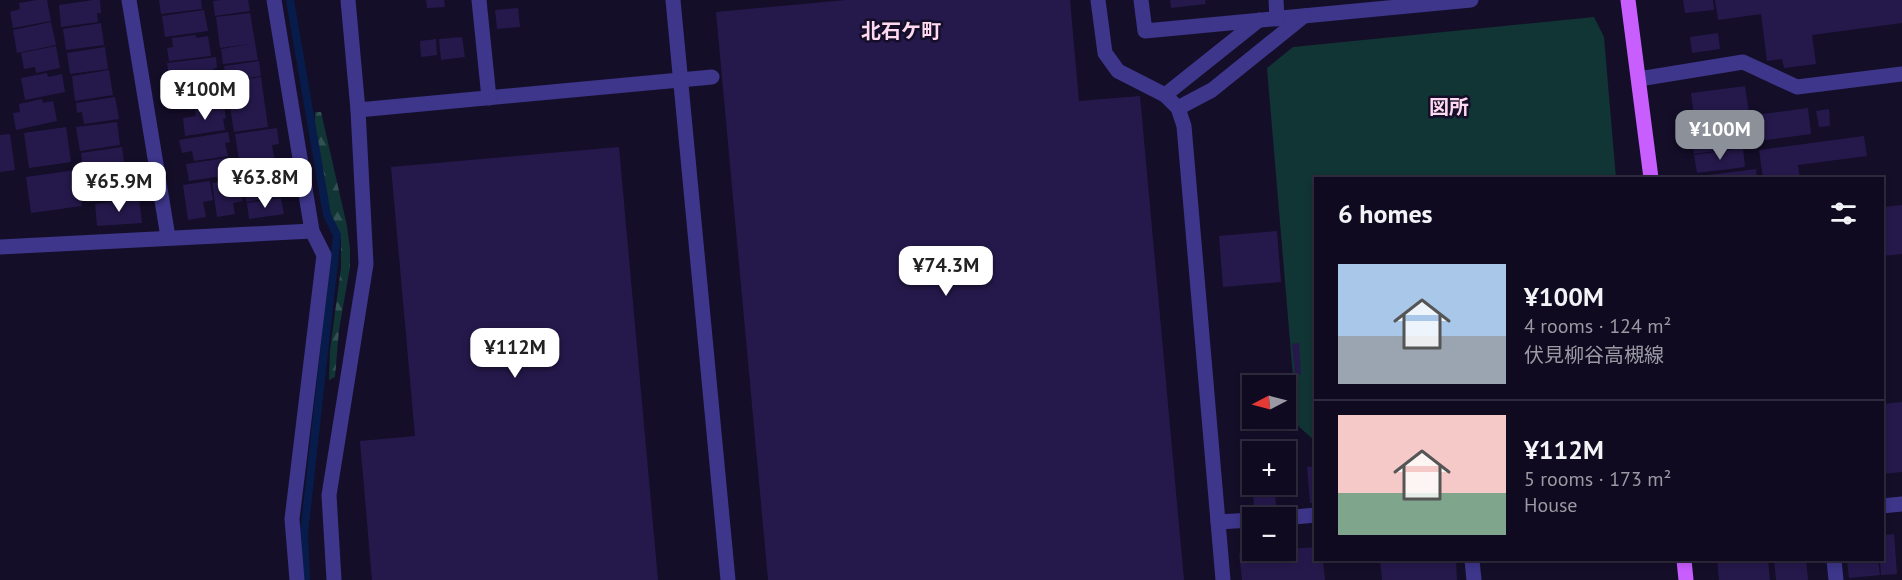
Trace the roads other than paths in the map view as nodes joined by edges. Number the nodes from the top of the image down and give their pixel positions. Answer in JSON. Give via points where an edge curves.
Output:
{"nodes":[{"id":1,"x":129,"y":0,"type":"edge"},
{"id":2,"x":274,"y":0,"type":"edge"},
{"id":3,"x":348,"y":0,"type":"edge"},
{"id":4,"x":479,"y":0,"type":"edge"},
{"id":5,"x":673,"y":0,"type":"edge"},
{"id":6,"x":1098,"y":0,"type":"edge"},
{"id":7,"x":1141,"y":0,"type":"edge"},
{"id":8,"x":1276,"y":0,"type":"edge"},
{"id":9,"x":1471,"y":0,"type":"edge"},
{"id":10,"x":1628,"y":0,"type":"edge"},
{"id":11,"x":1411,"y":3,"type":"edge"},
{"id":12,"x":1304,"y":16,"type":"junction"},
{"id":13,"x":1277,"y":19,"type":"junction"},
{"id":14,"x":1259,"y":20,"type":"junction"},
{"id":15,"x":1902,"y":74,"type":"edge"},
{"id":16,"x":712,"y":77,"type":"dead end"},
{"id":17,"x":1640,"y":79,"type":"junction"},
{"id":18,"x":681,"y":80,"type":"junction"},
{"id":19,"x":1165,"y":95,"type":"junction"},
{"id":20,"x":489,"y":98,"type":"junction"},
{"id":21,"x":1178,"y":108,"type":"junction"},
{"id":22,"x":358,"y":110,"type":"junction"},
{"id":23,"x":1651,"y":177,"type":"edge"},
{"id":24,"x":312,"y":231,"type":"junction"},
{"id":25,"x":168,"y":237,"type":"junction"},
{"id":26,"x":0,"y":247,"type":"edge"},
{"id":27,"x":1902,"y":504,"type":"edge"},
{"id":28,"x":1884,"y":506,"type":"edge"},
{"id":29,"x":1314,"y":515,"type":"edge"},
{"id":30,"x":1296,"y":517,"type":"edge"},
{"id":31,"x":1242,"y":521,"type":"edge"},
{"id":32,"x":1218,"y":522,"type":"junction"},
{"id":33,"x":1472,"y":561,"type":"edge"},
{"id":34,"x":1684,"y":561,"type":"edge"},
{"id":35,"x":1834,"y":561,"type":"edge"},
{"id":36,"x":297,"y":580,"type":"edge"},
{"id":37,"x":334,"y":580,"type":"edge"},
{"id":38,"x":728,"y":580,"type":"edge"},
{"id":39,"x":1223,"y":580,"type":"edge"},
{"id":40,"x":1474,"y":580,"type":"edge"},
{"id":41,"x":1686,"y":580,"type":"edge"},
{"id":42,"x":1836,"y":580,"type":"edge"}],
"edges":[{"from":1,"to":25,"type":"street"},
{"from":2,"to":24,"type":"street"},
{"from":3,"to":22,"type":"street"},
{"from":4,"to":20,"type":"street"},
{"from":5,"to":18,"type":"street"},
{"from":6,"to":19,"type":"street","via":[[1105,53],[1111,62],[1118,71]]},
{"from":7,"to":14,"type":"street","via":[[1145,31]]},
{"from":8,"to":13,"type":"street"},
{"from":9,"to":11,"type":"street"},
{"from":10,"to":17,"type":"main road"},
{"from":11,"to":12,"type":"street"},
{"from":12,"to":13,"type":"street"},
{"from":12,"to":21,"type":"street","via":[[1212,90]]},
{"from":13,"to":14,"type":"street"},
{"from":14,"to":19,"type":"street"},
{"from":15,"to":17,"type":"street","via":[[1797,87],[1743,62]]},
{"from":16,"to":18,"type":"street"},
{"from":17,"to":23,"type":"main road"},
{"from":18,"to":20,"type":"street"},
{"from":18,"to":38,"type":"street"},
{"from":19,"to":21,"type":"street"},
{"from":20,"to":22,"type":"street"},
{"from":21,"to":32,"type":"street","via":[[1184,126]]},
{"from":22,"to":37,"type":"street","via":[[366,264],[329,495]]},
{"from":24,"to":25,"type":"street"},
{"from":24,"to":36,"type":"street","via":[[324,255],[292,519]]},
{"from":25,"to":26,"type":"street"},
{"from":27,"to":28,"type":"street"},
{"from":29,"to":30,"type":"street"},
{"from":31,"to":32,"type":"street"},
{"from":32,"to":39,"type":"street"},
{"from":33,"to":40,"type":"street"},
{"from":34,"to":41,"type":"main road"},
{"from":35,"to":42,"type":"street"}]}
